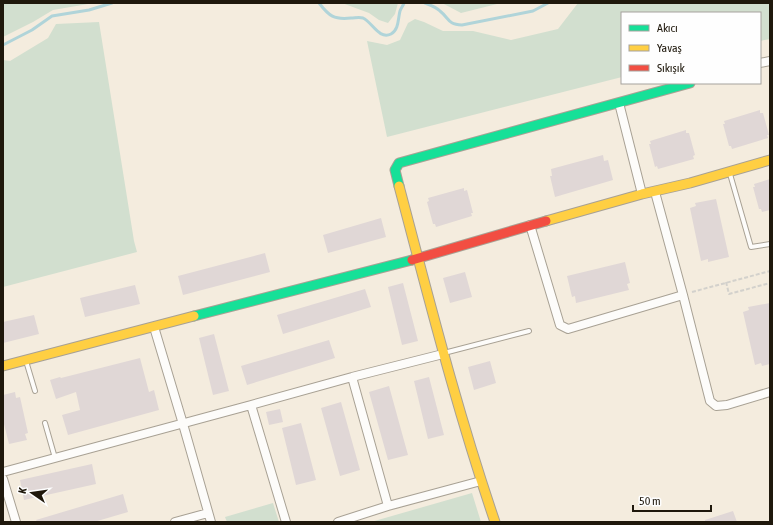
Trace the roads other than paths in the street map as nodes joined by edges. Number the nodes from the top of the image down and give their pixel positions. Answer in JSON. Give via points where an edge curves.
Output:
{"nodes":[{"id":1,"x":686,"y":84,"type":"edge"},
{"id":2,"x":619,"y":103,"type":"junction"},
{"id":3,"x":770,"y":160,"type":"edge"},
{"id":4,"x":729,"y":172,"type":"junction"},
{"id":5,"x":655,"y":192,"type":"junction"},
{"id":6,"x":642,"y":194,"type":"junction"},
{"id":7,"x":530,"y":225,"type":"junction"},
{"id":8,"x":770,"y":244,"type":"edge"},
{"id":9,"x":418,"y":258,"type":"junction"},
{"id":10,"x":683,"y":295,"type":"junction"},
{"id":11,"x":154,"y":327,"type":"junction"},
{"id":12,"x":529,"y":331,"type":"dead end"},
{"id":13,"x":442,"y":354,"type":"junction"},
{"id":14,"x":26,"y":360,"type":"junction"},
{"id":15,"x":3,"y":366,"type":"edge"},
{"id":16,"x":352,"y":376,"type":"junction"},
{"id":17,"x":35,"y":391,"type":"dead end"},
{"id":18,"x":770,"y":392,"type":"edge"},
{"id":19,"x":251,"y":405,"type":"junction"},
{"id":20,"x":44,"y":423,"type":"dead end"},
{"id":21,"x":183,"y":424,"type":"junction"},
{"id":22,"x":55,"y":458,"type":"junction"},
{"id":23,"x":3,"y":472,"type":"edge"},
{"id":24,"x":3,"y":479,"type":"edge"},
{"id":25,"x":481,"y":481,"type":"junction"},
{"id":26,"x":388,"y":506,"type":"junction"},
{"id":27,"x":208,"y":513,"type":"junction"},
{"id":28,"x":16,"y":522,"type":"edge"},
{"id":29,"x":175,"y":522,"type":"edge"},
{"id":30,"x":211,"y":522,"type":"edge"},
{"id":31,"x":286,"y":522,"type":"edge"},
{"id":32,"x":338,"y":522,"type":"edge"},
{"id":33,"x":495,"y":522,"type":"edge"}],
"edges":[{"from":1,"to":2,"type":"street"},
{"from":2,"to":6,"type":"street"},
{"from":2,"to":9,"type":"street","via":[[399,163],[395,170]]},
{"from":3,"to":4,"type":"street"},
{"from":4,"to":5,"type":"street"},
{"from":4,"to":8,"type":"lane","via":[[751,247]]},
{"from":5,"to":6,"type":"street"},
{"from":5,"to":10,"type":"street"},
{"from":6,"to":7,"type":"street"},
{"from":7,"to":9,"type":"street"},
{"from":7,"to":10,"type":"street","via":[[560,325],[568,329]]},
{"from":9,"to":11,"type":"street"},
{"from":9,"to":13,"type":"street"},
{"from":10,"to":18,"type":"street","via":[[710,401],[716,406],[727,406]]},
{"from":11,"to":14,"type":"street"},
{"from":11,"to":21,"type":"street"},
{"from":12,"to":13,"type":"lane"},
{"from":13,"to":16,"type":"street"},
{"from":13,"to":25,"type":"street"},
{"from":14,"to":15,"type":"street"},
{"from":14,"to":17,"type":"lane"},
{"from":16,"to":19,"type":"street"},
{"from":16,"to":26,"type":"street"},
{"from":19,"to":21,"type":"street"},
{"from":19,"to":31,"type":"street"},
{"from":20,"to":22,"type":"lane"},
{"from":21,"to":22,"type":"street"},
{"from":21,"to":27,"type":"street"},
{"from":22,"to":23,"type":"street"},
{"from":24,"to":28,"type":"street"},
{"from":25,"to":26,"type":"street"},
{"from":25,"to":33,"type":"street"},
{"from":26,"to":32,"type":"street"},
{"from":27,"to":29,"type":"street"},
{"from":27,"to":30,"type":"street"}]}
